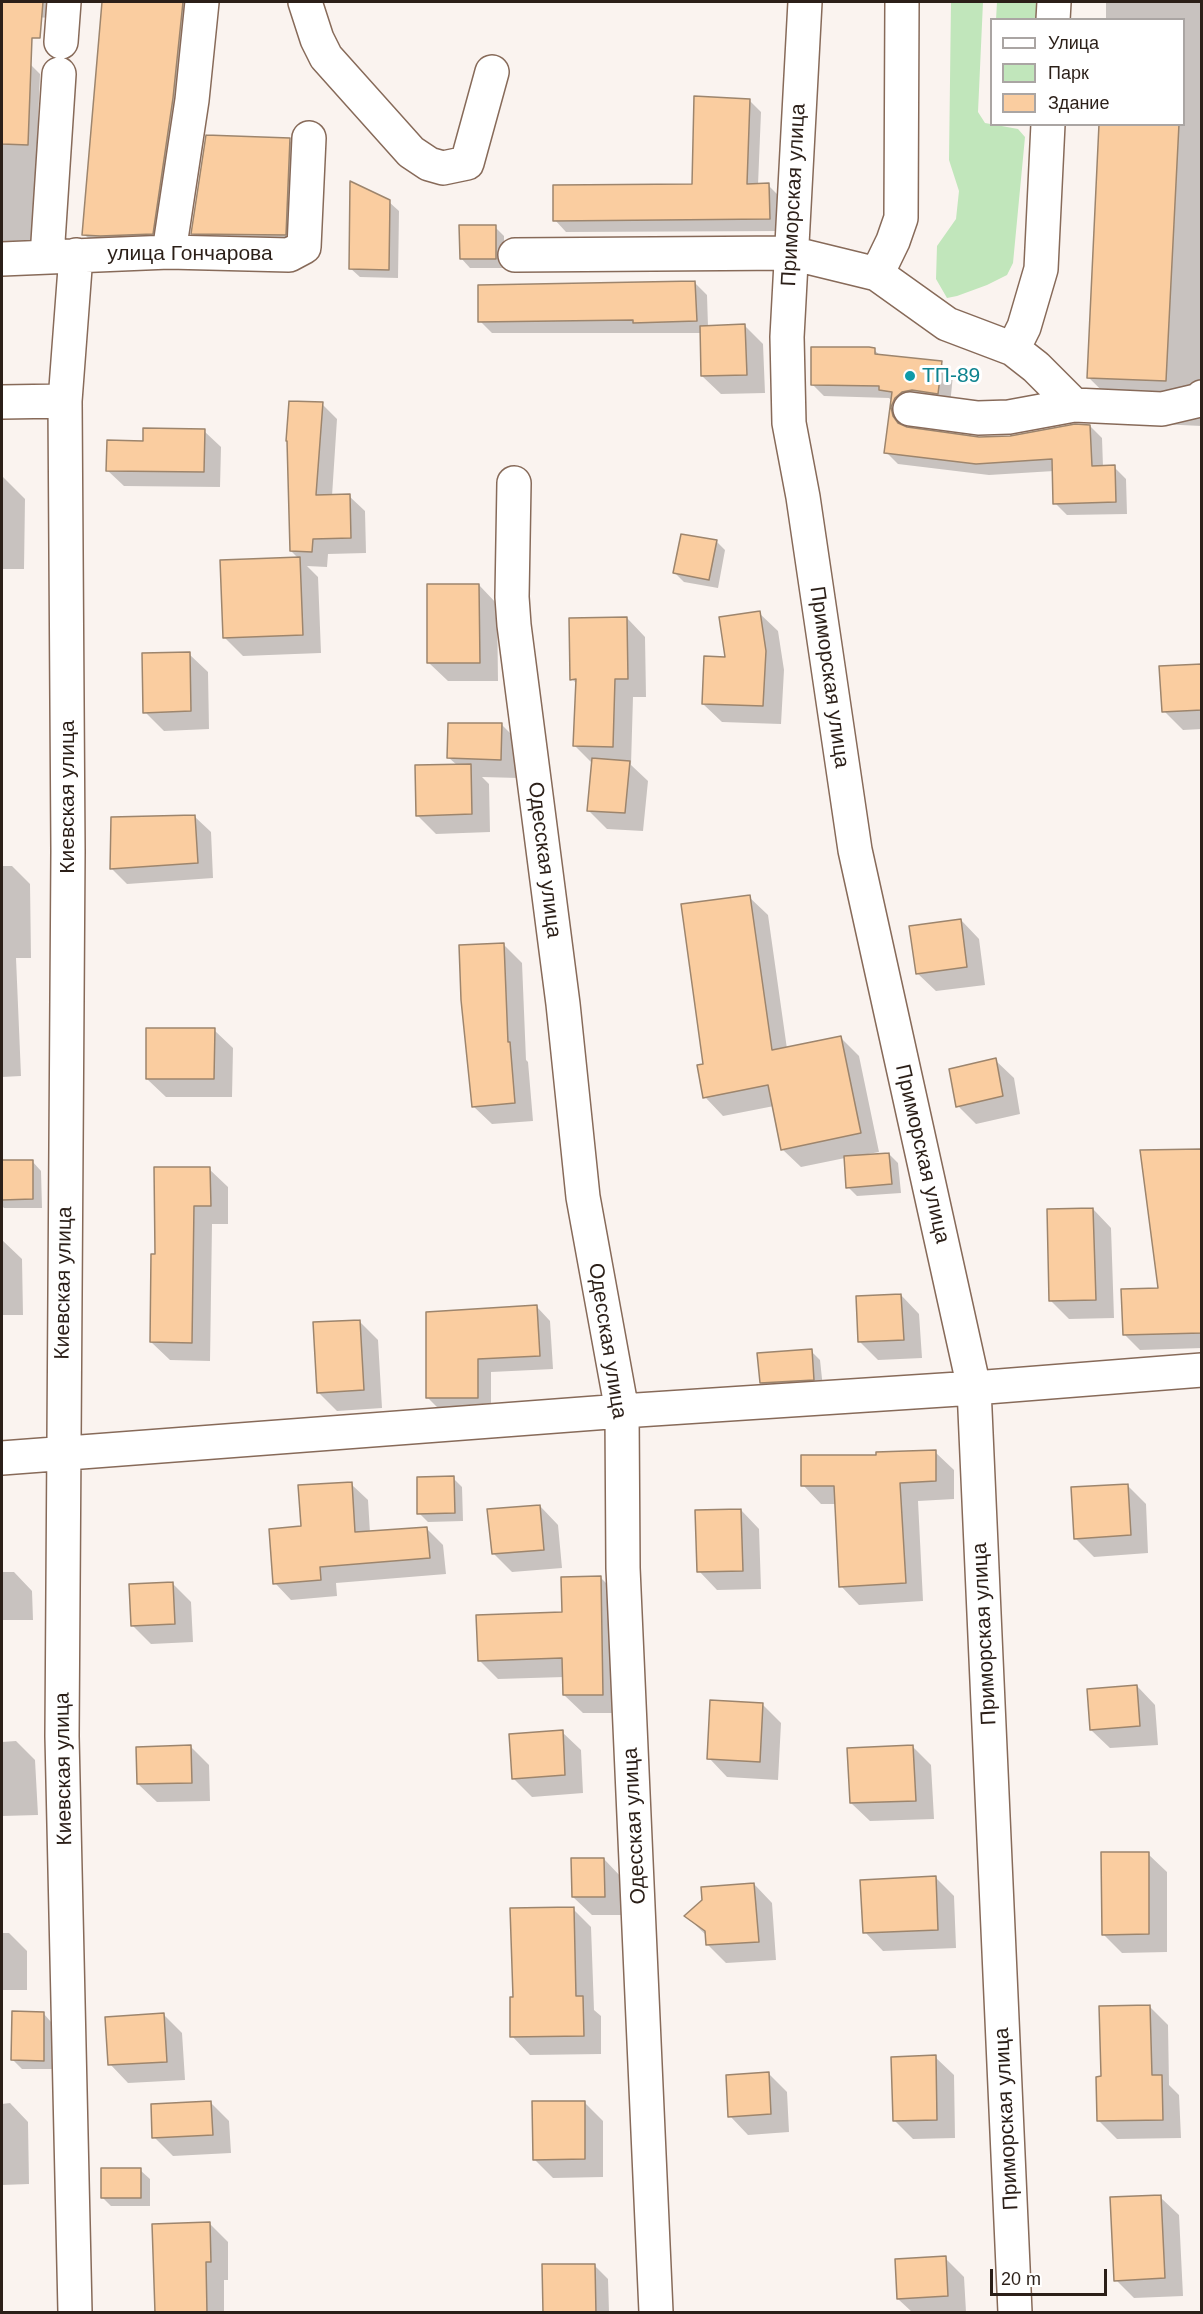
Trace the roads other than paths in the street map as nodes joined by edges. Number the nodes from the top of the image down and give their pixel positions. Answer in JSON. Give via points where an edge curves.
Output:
{"nodes":[{"id":1,"x":64,"y":2,"type":"edge"},
{"id":2,"x":202,"y":2,"type":"edge"},
{"id":3,"x":305,"y":2,"type":"edge"},
{"id":4,"x":805,"y":2,"type":"edge"},
{"id":5,"x":902,"y":2,"type":"edge"},
{"id":6,"x":1054,"y":2,"type":"edge"},
{"id":7,"x":1053,"y":18,"type":"edge"},
{"id":8,"x":61,"y":42,"type":"dead end"},
{"id":9,"x":492,"y":72,"type":"dead end"},
{"id":10,"x":59,"y":74,"type":"dead end"},
{"id":11,"x":1048,"y":126,"type":"edge"},
{"id":12,"x":309,"y":138,"type":"dead end"},
{"id":13,"x":169,"y":252,"type":"junction"},
{"id":14,"x":791,"y":253,"type":"junction"},
{"id":15,"x":515,"y":255,"type":"dead end"},
{"id":16,"x":61,"y":256,"type":"junction"},
{"id":17,"x":2,"y":259,"type":"edge"},
{"id":18,"x":877,"y":274,"type":"junction"},
{"id":19,"x":1013,"y":349,"type":"junction"},
{"id":20,"x":1202,"y":398,"type":"edge"},
{"id":21,"x":65,"y":400,"type":"junction"},
{"id":22,"x":2,"y":402,"type":"edge"},
{"id":23,"x":1074,"y":405,"type":"junction"},
{"id":24,"x":910,"y":409,"type":"dead end"},
{"id":25,"x":514,"y":483,"type":"dead end"},
{"id":26,"x":1202,"y":1370,"type":"edge"},
{"id":27,"x":974,"y":1388,"type":"junction"},
{"id":28,"x":622,"y":1411,"type":"junction"},
{"id":29,"x":63,"y":1453,"type":"junction"},
{"id":30,"x":2,"y":1458,"type":"edge"},
{"id":31,"x":75,"y":2313,"type":"edge"},
{"id":32,"x":656,"y":2313,"type":"edge"},
{"id":33,"x":1015,"y":2313,"type":"edge"}],
"edges":[{"from":1,"to":8,"type":"street"},
{"from":2,"to":13,"type":"street"},
{"from":3,"to":9,"type":"street","via":[[326,57],[411,152],[429,164],[443,168],[467,163]]},
{"from":4,"to":14,"type":"street","name":"Приморская улица"},
{"from":5,"to":18,"type":"street","via":[[901,218]]},
{"from":6,"to":7,"type":"street"},
{"from":10,"to":16,"type":"street","name":"Киевская улица"},
{"from":11,"to":19,"type":"street","via":[[1041,270],[1024,327]]},
{"from":12,"to":13,"type":"street","name":"улица Гончарова","via":[[304,247],[289,255]]},
{"from":13,"to":16,"type":"street","name":"улица Гончарова"},
{"from":14,"to":15,"type":"street"},
{"from":14,"to":18,"type":"street"},
{"from":14,"to":27,"type":"street","name":"Приморская улица","via":[[787,337],[789,423],[855,850]]},
{"from":16,"to":17,"type":"street","name":"улица Гончарова"},
{"from":16,"to":21,"type":"street","name":"Киевская улица"},
{"from":18,"to":19,"type":"street","via":[[947,324]]},
{"from":19,"to":23,"type":"street"},
{"from":20,"to":23,"type":"street","via":[[1162,409]]},
{"from":21,"to":22,"type":"street"},
{"from":21,"to":29,"type":"street","name":"Киевская улица","via":[[68,862]]},
{"from":23,"to":24,"type":"street","via":[[1009,417],[978,418]]},
{"from":25,"to":28,"type":"street","name":"Одесская улица","via":[[514,625],[583,1197]]},
{"from":26,"to":27,"type":"street"},
{"from":27,"to":28,"type":"street"},
{"from":27,"to":33,"type":"street","name":"Приморская улица"},
{"from":28,"to":29,"type":"street"},
{"from":28,"to":32,"type":"street","name":"Одесская улица","via":[[623,1568]]},
{"from":29,"to":30,"type":"street"},
{"from":29,"to":31,"type":"street","name":"Киевская улица","via":[[62,1736]]}]}
